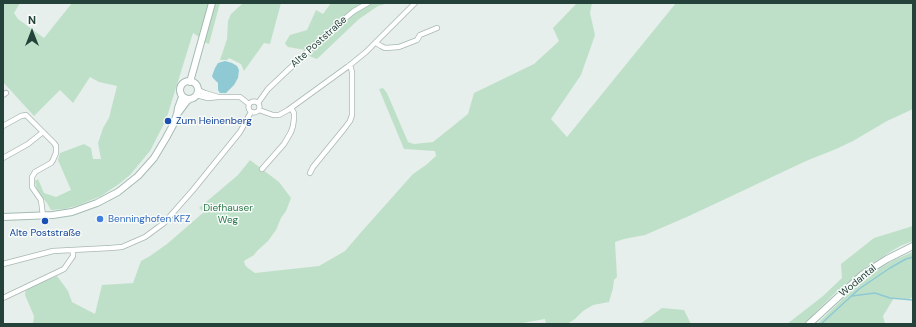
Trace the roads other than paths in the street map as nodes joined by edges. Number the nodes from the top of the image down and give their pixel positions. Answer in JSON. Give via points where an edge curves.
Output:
{"nodes":[{"id":1,"x":212,"y":3,"type":"edge"},
{"id":2,"x":368,"y":3,"type":"edge"},
{"id":3,"x":415,"y":3,"type":"edge"},
{"id":4,"x":437,"y":28,"type":"dead end"},
{"id":5,"x":376,"y":42,"type":"junction"},
{"id":6,"x":350,"y":65,"type":"junction"},
{"id":7,"x":190,"y":82,"type":"junction"},
{"id":8,"x":197,"y":93,"type":"junction"},
{"id":9,"x":182,"y":96,"type":"junction"},
{"id":10,"x":190,"y":99,"type":"junction"},
{"id":11,"x":258,"y":103,"type":"junction"},
{"id":12,"x":249,"y":104,"type":"junction"},
{"id":13,"x":292,"y":108,"type":"junction"},
{"id":14,"x":259,"y":110,"type":"junction"},
{"id":15,"x":251,"y":112,"type":"junction"},
{"id":16,"x":177,"y":114,"type":"junction"},
{"id":17,"x":3,"y":126,"type":"edge"},
{"id":18,"x":43,"y":132,"type":"junction"},
{"id":19,"x":3,"y":158,"type":"edge"},
{"id":20,"x":262,"y":169,"type":"dead end"},
{"id":21,"x":310,"y":173,"type":"dead end"},
{"id":22,"x":43,"y":216,"type":"junction"},
{"id":23,"x":3,"y":217,"type":"edge"},
{"id":24,"x":913,"y":246,"type":"edge"},
{"id":25,"x":73,"y":251,"type":"junction"},
{"id":26,"x":3,"y":264,"type":"edge"},
{"id":27,"x":3,"y":298,"type":"edge"},
{"id":28,"x":809,"y":324,"type":"edge"}],
"edges":[{"from":1,"to":7,"type":"main road"},
{"from":2,"to":11,"type":"street","name":"Alte Poststraße","via":[[326,34],[268,89]]},
{"from":3,"to":5,"type":"street"},
{"from":4,"to":5,"type":"street","via":[[399,47],[385,48]]},
{"from":5,"to":6,"type":"street"},
{"from":6,"to":13,"type":"street"},
{"from":6,"to":21,"type":"street","via":[[350,121]]},
{"from":7,"to":8,"type":"main road","via":[[195,84]]},
{"from":7,"to":9,"type":"main road","via":[[184,83],[181,87]]},
{"from":8,"to":10,"type":"main road"},
{"from":8,"to":12,"type":"street","via":[[208,98],[240,97]]},
{"from":9,"to":10,"type":"main road"},
{"from":9,"to":16,"type":"main road"},
{"from":10,"to":16,"type":"main road"},
{"from":11,"to":12,"type":"street"},
{"from":11,"to":14,"type":"street"},
{"from":12,"to":15,"type":"street"},
{"from":13,"to":14,"type":"street","via":[[273,116]]},
{"from":13,"to":20,"type":"street","via":[[294,118],[290,136]]},
{"from":14,"to":15,"type":"street"},
{"from":15,"to":25,"type":"street","via":[[240,132],[160,227],[122,247]]},
{"from":16,"to":22,"type":"main road","via":[[154,158],[125,186],[86,208]]},
{"from":17,"to":18,"type":"street","via":[[24,115]]},
{"from":18,"to":19,"type":"street"},
{"from":18,"to":22,"type":"street","via":[[54,143],[56,149],[51,163],[35,172],[32,177],[32,187],[41,200]]},
{"from":22,"to":23,"type":"main road"},
{"from":24,"to":28,"type":"main road","name":"Wodantal","via":[[862,275]]},
{"from":25,"to":26,"type":"street","via":[[48,252]]},
{"from":25,"to":27,"type":"street","via":[[73,256],[64,270]]}]}
